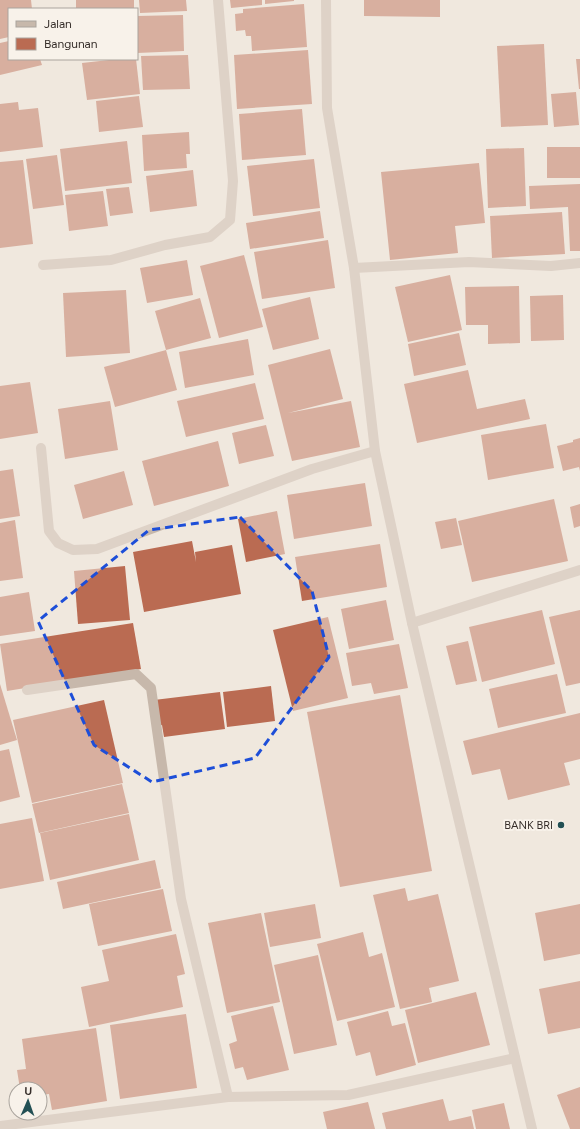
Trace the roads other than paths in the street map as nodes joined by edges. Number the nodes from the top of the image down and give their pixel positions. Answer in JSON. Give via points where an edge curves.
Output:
{"nodes":[{"id":1,"x":218,"y":0,"type":"edge"},
{"id":2,"x":326,"y":0,"type":"edge"},
{"id":3,"x":580,"y":263,"type":"edge"},
{"id":4,"x":43,"y":265,"type":"dead end"},
{"id":5,"x":354,"y":268,"type":"junction"},
{"id":6,"x":41,"y":448,"type":"dead end"},
{"id":7,"x":375,"y":452,"type":"junction"},
{"id":8,"x":580,"y":570,"type":"edge"},
{"id":9,"x":412,"y":623,"type":"junction"},
{"id":10,"x":28,"y":690,"type":"dead end"},
{"id":11,"x":515,"y":1058,"type":"junction"},
{"id":12,"x":228,"y":1097,"type":"junction"},
{"id":13,"x":0,"y":1125,"type":"edge"},
{"id":14,"x":532,"y":1129,"type":"edge"}],
"edges":[{"from":1,"to":4,"type":"street","via":[[233,181],[230,220],[210,237],[111,260]]},
{"from":2,"to":5,"type":"street","via":[[327,108]]},
{"from":3,"to":5,"type":"street","via":[[551,266],[469,262]]},
{"from":5,"to":7,"type":"street"},
{"from":6,"to":7,"type":"street","via":[[49,531],[58,543],[74,550],[98,549],[312,469]]},
{"from":7,"to":9,"type":"street"},
{"from":8,"to":9,"type":"street"},
{"from":9,"to":11,"type":"street"},
{"from":10,"to":12,"type":"street","via":[[136,674],[151,688],[181,898]]},
{"from":11,"to":12,"type":"street","via":[[348,1095]]},
{"from":11,"to":14,"type":"street"},
{"from":12,"to":13,"type":"street"}]}
